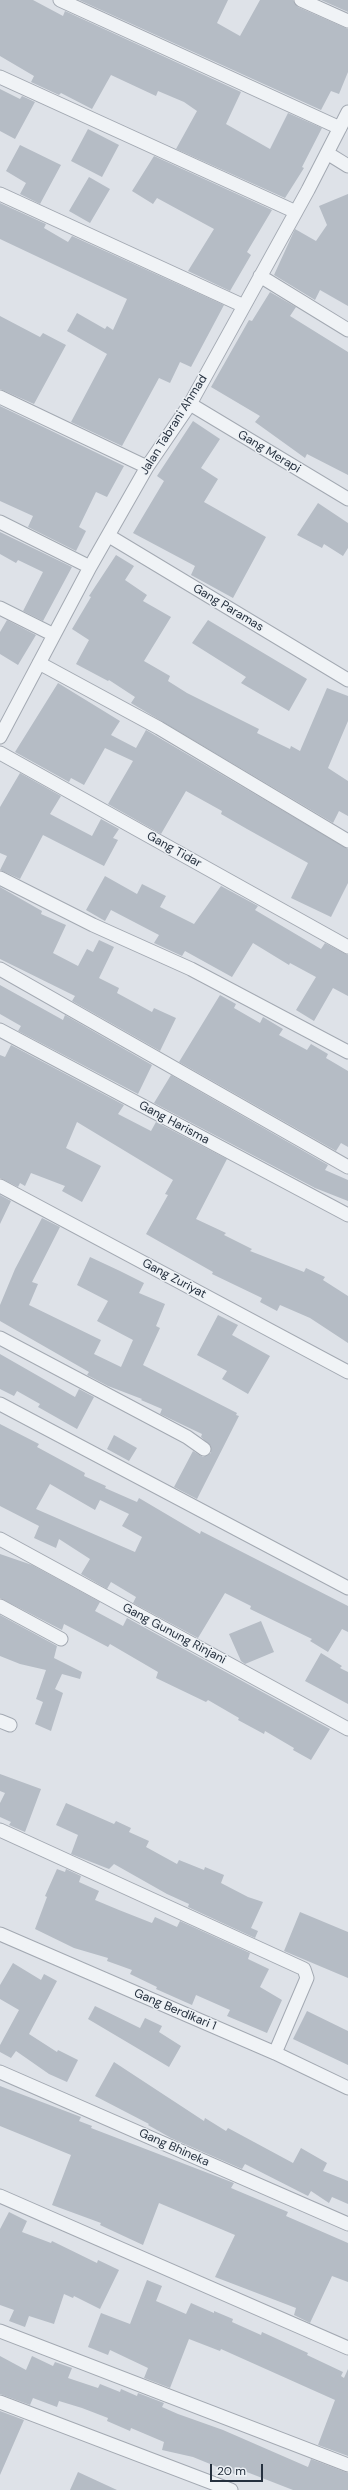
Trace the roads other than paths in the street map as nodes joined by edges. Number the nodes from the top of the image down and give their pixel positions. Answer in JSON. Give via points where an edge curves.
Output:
{"nodes":[{"id":1,"x":60,"y":0,"type":"edge"},
{"id":2,"x":301,"y":0,"type":"edge"},
{"id":3,"x":348,"y":21,"type":"edge"},
{"id":4,"x":0,"y":77,"type":"edge"},
{"id":5,"x":348,"y":112,"type":"edge"},
{"id":6,"x":340,"y":128,"type":"junction"},
{"id":7,"x":327,"y":153,"type":"junction"},
{"id":8,"x":348,"y":166,"type":"edge"},
{"id":9,"x":0,"y":194,"type":"edge"},
{"id":10,"x":296,"y":212,"type":"junction"},
{"id":11,"x":260,"y":276,"type":"junction"},
{"id":12,"x":244,"y":306,"type":"junction"},
{"id":13,"x":348,"y":330,"type":"edge"},
{"id":14,"x":0,"y":397,"type":"edge"},
{"id":15,"x":190,"y":404,"type":"junction"},
{"id":16,"x":147,"y":467,"type":"junction"},
{"id":17,"x":348,"y":499,"type":"edge"},
{"id":18,"x":0,"y":522,"type":"edge"},
{"id":19,"x":109,"y":536,"type":"junction"},
{"id":20,"x":90,"y":567,"type":"junction"},
{"id":21,"x":0,"y":608,"type":"edge"},
{"id":22,"x":54,"y":635,"type":"junction"},
{"id":23,"x":39,"y":663,"type":"junction"},
{"id":24,"x":348,"y":680,"type":"edge"},
{"id":25,"x":6,"y":714,"type":"edge"},
{"id":26,"x":0,"y":737,"type":"edge"},
{"id":27,"x":0,"y":753,"type":"edge"},
{"id":28,"x":348,"y":841,"type":"edge"},
{"id":29,"x":0,"y":878,"type":"edge"},
{"id":30,"x":348,"y":947,"type":"edge"},
{"id":31,"x":0,"y":969,"type":"edge"},
{"id":32,"x":0,"y":1030,"type":"edge"},
{"id":33,"x":348,"y":1052,"type":"edge"},
{"id":34,"x":348,"y":1167,"type":"edge"},
{"id":35,"x":0,"y":1186,"type":"edge"},
{"id":36,"x":348,"y":1215,"type":"edge"},
{"id":37,"x":0,"y":1338,"type":"edge"},
{"id":38,"x":348,"y":1372,"type":"edge"},
{"id":39,"x":0,"y":1404,"type":"edge"},
{"id":40,"x":204,"y":1449,"type":"dead end"},
{"id":41,"x":0,"y":1539,"type":"edge"},
{"id":42,"x":348,"y":1588,"type":"edge"},
{"id":43,"x":0,"y":1606,"type":"edge"},
{"id":44,"x":61,"y":1640,"type":"dead end"},
{"id":45,"x":348,"y":1729,"type":"edge"},
{"id":46,"x":0,"y":1830,"type":"edge"},
{"id":47,"x":0,"y":1934,"type":"edge"},
{"id":48,"x":275,"y":2053,"type":"junction"},
{"id":49,"x":0,"y":2072,"type":"edge"},
{"id":50,"x":348,"y":2088,"type":"edge"},
{"id":51,"x":0,"y":2196,"type":"edge"},
{"id":52,"x":348,"y":2224,"type":"edge"},
{"id":53,"x":0,"y":2331,"type":"edge"},
{"id":54,"x":348,"y":2348,"type":"edge"},
{"id":55,"x":0,"y":2402,"type":"edge"},
{"id":56,"x":348,"y":2465,"type":"edge"},
{"id":57,"x":231,"y":2490,"type":"edge"}],
"edges":[{"from":1,"to":6,"type":"street"},
{"from":2,"to":3,"type":"street"},
{"from":4,"to":10,"type":"street"},
{"from":5,"to":6,"type":"street","name":"Jalan Tabrani Ahmad"},
{"from":6,"to":7,"type":"street","name":"Jalan Tabrani Ahmad"},
{"from":7,"to":8,"type":"street"},
{"from":7,"to":10,"type":"street","name":"Jalan Tabrani Ahmad"},
{"from":9,"to":12,"type":"street"},
{"from":10,"to":11,"type":"street","name":"Jalan Tabrani Ahmad"},
{"from":11,"to":12,"type":"street","name":"Jalan Tabrani Ahmad"},
{"from":11,"to":13,"type":"street"},
{"from":12,"to":15,"type":"street","name":"Jalan Tabrani Ahmad"},
{"from":14,"to":16,"type":"street"},
{"from":15,"to":16,"type":"street","name":"Jalan Tabrani Ahmad"},
{"from":15,"to":17,"type":"street","name":"Gang Merapi"},
{"from":16,"to":19,"type":"street","name":"Jalan Tabrani Ahmad"},
{"from":18,"to":20,"type":"street"},
{"from":19,"to":20,"type":"street","name":"Jalan Tabrani Ahmad"},
{"from":19,"to":24,"type":"street","name":"Gang Paramas"},
{"from":20,"to":22,"type":"street","name":"Jalan Tabrani Ahmad"},
{"from":21,"to":22,"type":"street"},
{"from":22,"to":23,"type":"street","name":"Jalan Tabrani Ahmad"},
{"from":23,"to":25,"type":"street","name":"Jalan Tabrani Ahmad"},
{"from":23,"to":28,"type":"street","via":[[159,728]]},
{"from":25,"to":26,"type":"street","name":"Jalan Tabrani Ahmad"},
{"from":27,"to":30,"type":"street","name":"Gang Tidar"},
{"from":29,"to":33,"type":"street","via":[[92,926],[191,969]]},
{"from":31,"to":34,"type":"street"},
{"from":32,"to":36,"type":"street","name":"Gang Harisma"},
{"from":35,"to":38,"type":"street","name":"Gang Zuriyat"},
{"from":37,"to":40,"type":"street","via":[[187,1437]]},
{"from":39,"to":42,"type":"street"},
{"from":41,"to":45,"type":"street","name":"Gang Gunung Rinjani"},
{"from":43,"to":44,"type":"street"},
{"from":46,"to":48,"type":"street","via":[[304,1969],[307,1978]]},
{"from":47,"to":48,"type":"street","name":"Gang Berdikari 1"},
{"from":48,"to":50,"type":"street","name":"Gang Berdikari 1"},
{"from":49,"to":52,"type":"street","name":"Gang Bhineka"},
{"from":51,"to":54,"type":"street"},
{"from":53,"to":56,"type":"street"},
{"from":55,"to":57,"type":"street"}]}
